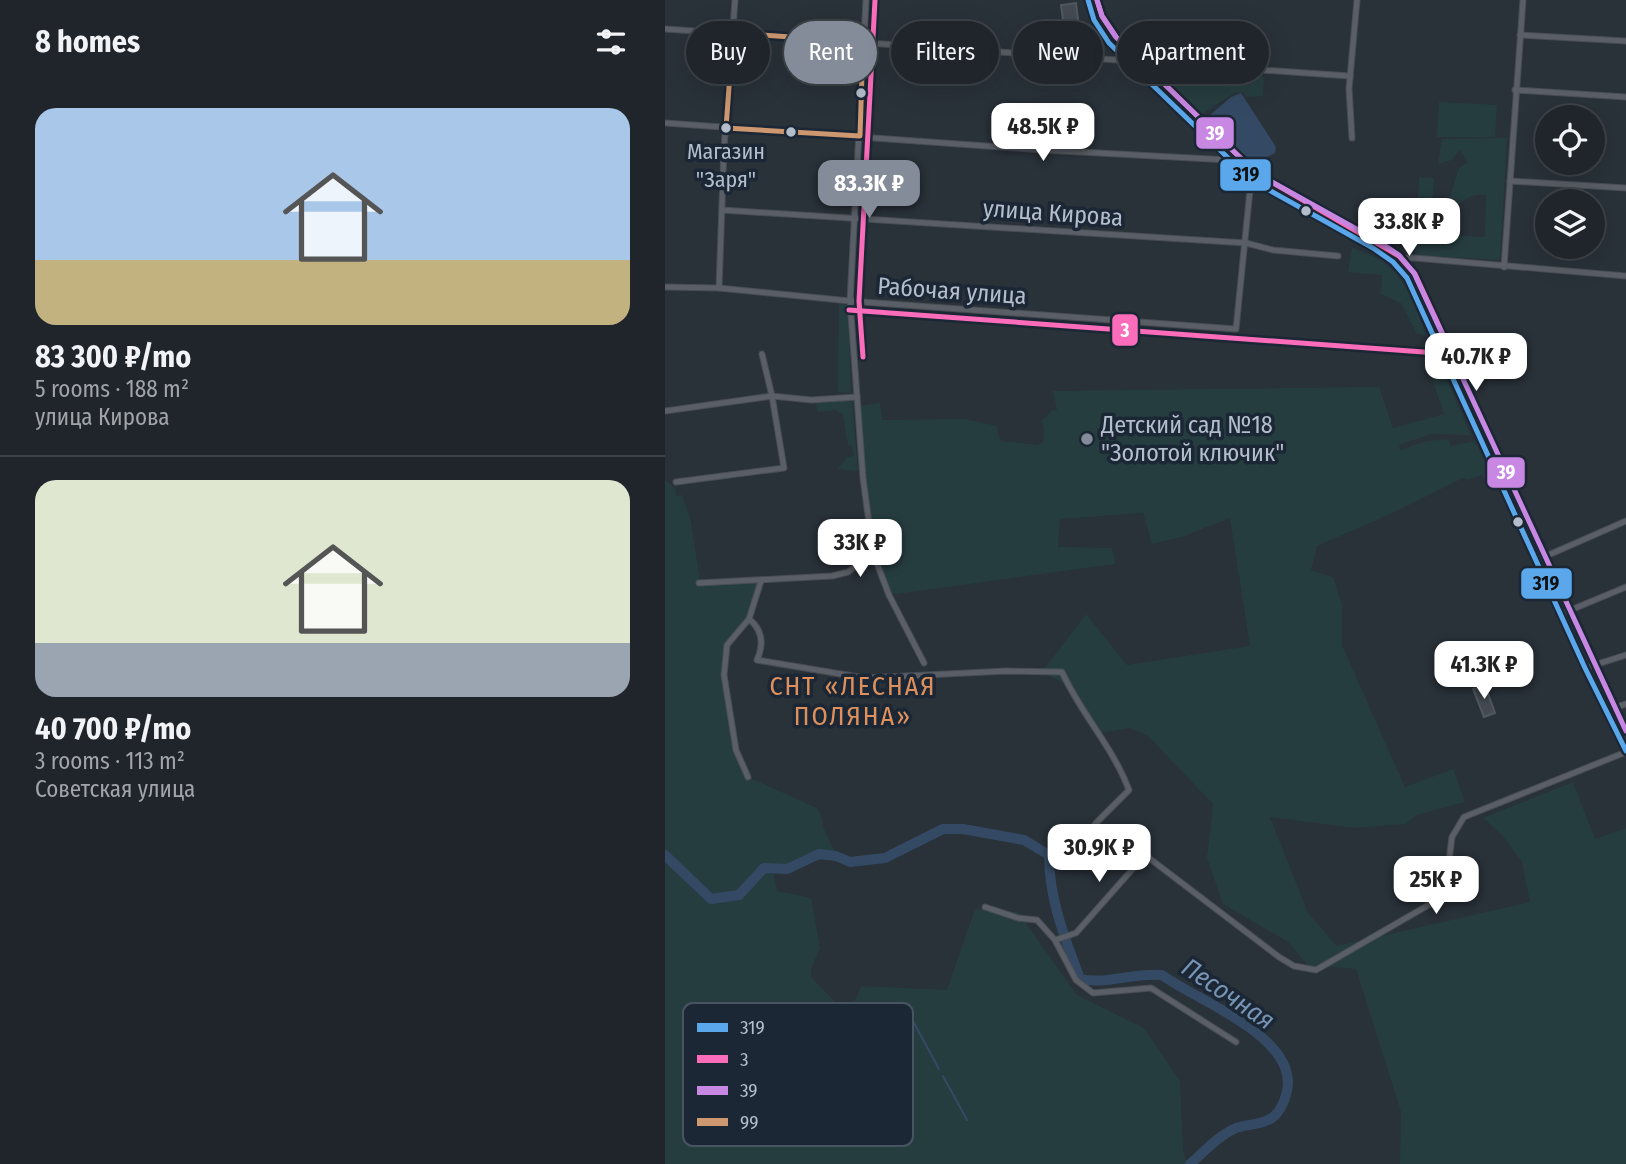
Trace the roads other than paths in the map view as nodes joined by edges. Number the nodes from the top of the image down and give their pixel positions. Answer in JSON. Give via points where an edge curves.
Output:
{"nodes":[{"id":1,"x":734,"y":0,"type":"edge"},
{"id":2,"x":866,"y":0,"type":"edge"},
{"id":3,"x":1088,"y":0,"type":"edge"},
{"id":4,"x":1357,"y":0,"type":"edge"},
{"id":5,"x":1523,"y":0,"type":"edge"},
{"id":6,"x":733,"y":21,"type":"edge"},
{"id":7,"x":864,"y":21,"type":"edge"},
{"id":8,"x":665,"y":29,"type":"edge"},
{"id":9,"x":686,"y":30,"type":"edge"},
{"id":10,"x":1520,"y":35,"type":"junction"},
{"id":11,"x":1626,"y":41,"type":"edge"},
{"id":12,"x":877,"y":43,"type":"edge"},
{"id":13,"x":1117,"y":49,"type":"edge"},
{"id":14,"x":1117,"y":62,"type":"edge"},
{"id":15,"x":1269,"y":70,"type":"edge"},
{"id":16,"x":1350,"y":76,"type":"junction"},
{"id":17,"x":729,"y":84,"type":"edge"},
{"id":18,"x":862,"y":84,"type":"edge"},
{"id":19,"x":1152,"y":84,"type":"edge"},
{"id":20,"x":1515,"y":90,"type":"junction"},
{"id":21,"x":1626,"y":97,"type":"edge"},
{"id":22,"x":665,"y":123,"type":"edge"},
{"id":23,"x":726,"y":128,"type":"junction"},
{"id":24,"x":860,"y":136,"type":"junction"},
{"id":25,"x":1352,"y":138,"type":"dead end"},
{"id":26,"x":1229,"y":160,"type":"junction"},
{"id":27,"x":1251,"y":180,"type":"junction"},
{"id":28,"x":1510,"y":181,"type":"junction"},
{"id":29,"x":1626,"y":188,"type":"edge"},
{"id":30,"x":722,"y":210,"type":"junction"},
{"id":31,"x":856,"y":218,"type":"junction"},
{"id":32,"x":1246,"y":243,"type":"junction"},
{"id":33,"x":1338,"y":256,"type":"dead end"},
{"id":34,"x":1394,"y":262,"type":"junction"},
{"id":35,"x":1504,"y":267,"type":"junction"},
{"id":36,"x":1626,"y":276,"type":"edge"},
{"id":37,"x":665,"y":287,"type":"edge"},
{"id":38,"x":719,"y":288,"type":"junction"},
{"id":39,"x":850,"y":302,"type":"junction"},
{"id":40,"x":762,"y":354,"type":"dead end"},
{"id":41,"x":772,"y":396,"type":"junction"},
{"id":42,"x":857,"y":397,"type":"junction"},
{"id":43,"x":665,"y":411,"type":"edge"},
{"id":44,"x":676,"y":482,"type":"dead end"},
{"id":45,"x":1626,"y":521,"type":"edge"},
{"id":46,"x":873,"y":553,"type":"junction"},
{"id":47,"x":1537,"y":560,"type":"junction"},
{"id":48,"x":761,"y":581,"type":"dead end"},
{"id":49,"x":699,"y":583,"type":"dead end"},
{"id":50,"x":1626,"y":587,"type":"edge"},
{"id":51,"x":1561,"y":614,"type":"junction"},
{"id":52,"x":749,"y":619,"type":"junction"},
{"id":53,"x":1626,"y":655,"type":"edge"},
{"id":54,"x":924,"y":663,"type":"dead end"},
{"id":55,"x":1585,"y":668,"type":"junction"},
{"id":56,"x":1626,"y":704,"type":"edge"},
{"id":57,"x":1606,"y":710,"type":"junction"},
{"id":58,"x":1626,"y":752,"type":"edge"},
{"id":59,"x":748,"y":777,"type":"dead end"},
{"id":60,"x":1085,"y":839,"type":"dead end"},
{"id":61,"x":985,"y":906,"type":"dead end"},
{"id":62,"x":1055,"y":940,"type":"junction"},
{"id":63,"x":1236,"y":1042,"type":"dead end"}],
"edges":[{"from":1,"to":6,"type":"street"},
{"from":2,"to":7,"type":"street"},
{"from":3,"to":13,"type":"main road","via":[[1101,32]]},
{"from":4,"to":16,"type":"street"},
{"from":5,"to":10,"type":"street"},
{"from":8,"to":9,"type":"street"},
{"from":10,"to":11,"type":"street"},
{"from":10,"to":20,"type":"street"},
{"from":12,"to":14,"type":"street"},
{"from":15,"to":16,"type":"street"},
{"from":16,"to":25,"type":"street"},
{"from":17,"to":23,"type":"street"},
{"from":18,"to":24,"type":"street"},
{"from":19,"to":26,"type":"main road"},
{"from":20,"to":21,"type":"street"},
{"from":20,"to":28,"type":"street"},
{"from":22,"to":23,"type":"street"},
{"from":23,"to":24,"type":"street"},
{"from":23,"to":30,"type":"street"},
{"from":24,"to":26,"type":"street"},
{"from":24,"to":31,"type":"street"},
{"from":26,"to":27,"type":"main road"},
{"from":27,"to":32,"type":"street"},
{"from":27,"to":34,"type":"main road"},
{"from":28,"to":29,"type":"street"},
{"from":28,"to":35,"type":"street"},
{"from":30,"to":31,"type":"street","name":"улица Кирова"},
{"from":30,"to":38,"type":"street"},
{"from":31,"to":32,"type":"street","name":"улица Кирова"},
{"from":31,"to":39,"type":"street"},
{"from":32,"to":33,"type":"street","name":"улица Кирова"},
{"from":32,"to":39,"type":"street","name":"Рабочая улица","via":[[1236,329]]},
{"from":34,"to":35,"type":"street","via":[[1415,258]]},
{"from":34,"to":47,"type":"main road","via":[[1424,312]]},
{"from":35,"to":36,"type":"street"},
{"from":37,"to":38,"type":"street","name":"Рабочая улица"},
{"from":38,"to":39,"type":"street","name":"Рабочая улица"},
{"from":39,"to":42,"type":"street"},
{"from":40,"to":41,"type":"street"},
{"from":41,"to":42,"type":"street","via":[[811,400]]},
{"from":41,"to":43,"type":"street"},
{"from":41,"to":44,"type":"street","via":[[784,468]]},
{"from":42,"to":46,"type":"street"},
{"from":45,"to":47,"type":"street"},
{"from":46,"to":49,"type":"street","via":[[848,572],[832,576]]},
{"from":46,"to":54,"type":"street"},
{"from":47,"to":51,"type":"main road"},
{"from":48,"to":52,"type":"street"},
{"from":50,"to":51,"type":"street"},
{"from":51,"to":55,"type":"main road"},
{"from":52,"to":59,"type":"street","via":[[727,645],[724,676],[736,750]]},
{"from":52,"to":60,"type":"street","via":[[762,636],[757,660],[844,676],[1062,672],[1129,790]]},
{"from":53,"to":55,"type":"street"},
{"from":55,"to":57,"type":"main road"},
{"from":56,"to":57,"type":"street"},
{"from":57,"to":58,"type":"main road"},
{"from":58,"to":62,"type":"street","via":[[1464,817],[1452,837],[1447,877],[1432,903],[1316,970],[1294,966],[1279,957],[1145,855],[1076,933]]},
{"from":61,"to":62,"type":"street","via":[[1037,920]]},
{"from":62,"to":63,"type":"street","via":[[1076,980],[1093,993],[1150,988]]}]}
